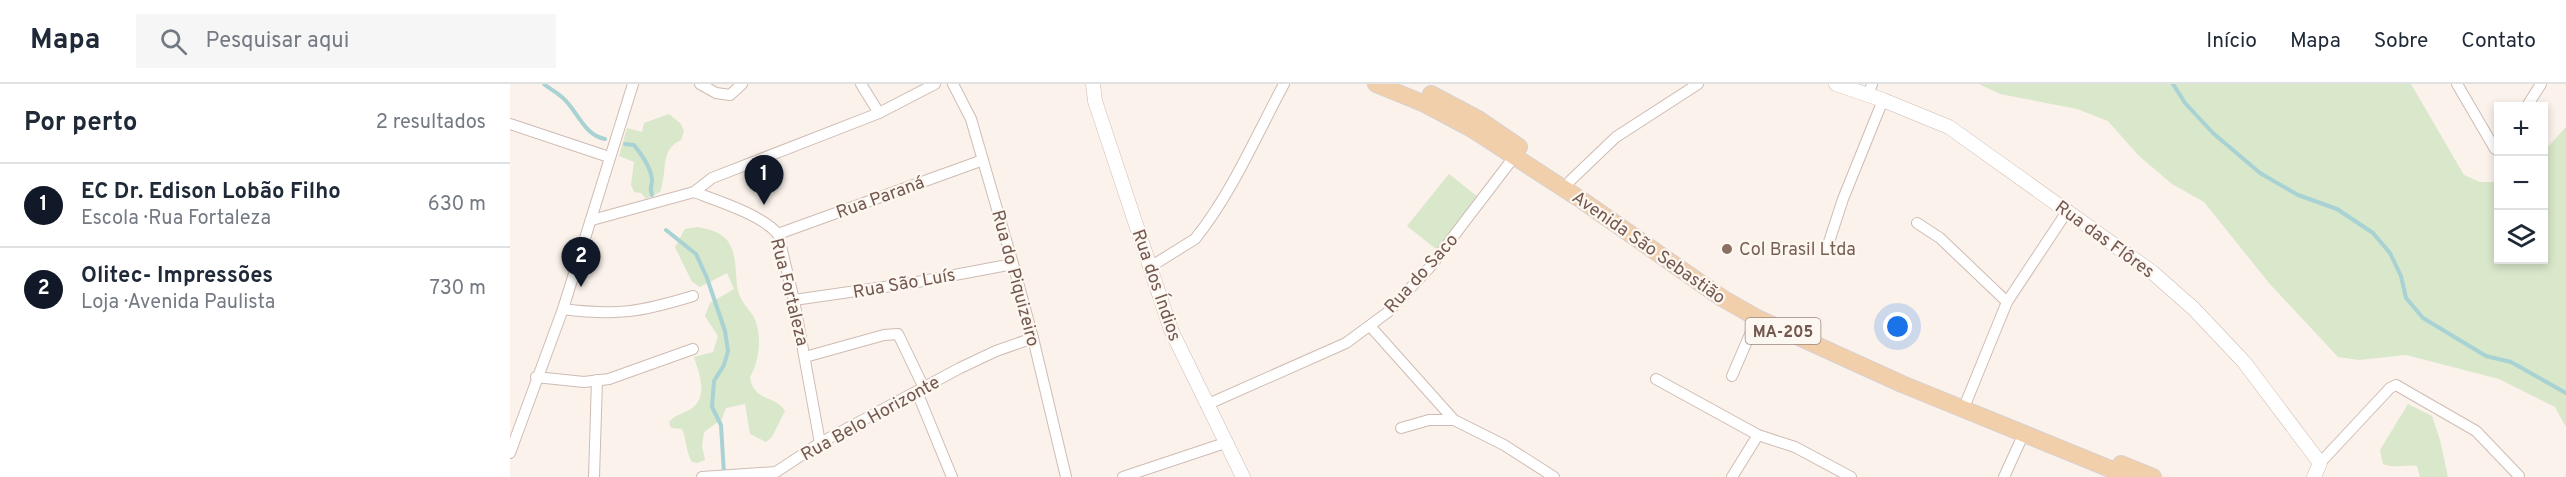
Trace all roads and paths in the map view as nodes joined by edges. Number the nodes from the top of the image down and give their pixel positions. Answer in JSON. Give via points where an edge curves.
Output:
{"nodes":[{"id":1,"x":633,"y":84,"type":"edge"},
{"id":2,"x":700,"y":84,"type":"edge"},
{"id":3,"x":742,"y":84,"type":"edge"},
{"id":4,"x":861,"y":84,"type":"edge"},
{"id":5,"x":934,"y":84,"type":"edge"},
{"id":6,"x":953,"y":84,"type":"edge"},
{"id":7,"x":1093,"y":84,"type":"edge"},
{"id":8,"x":1284,"y":84,"type":"edge"},
{"id":9,"x":1376,"y":84,"type":"edge"},
{"id":10,"x":1408,"y":84,"type":"edge"},
{"id":11,"x":1698,"y":84,"type":"edge"},
{"id":12,"x":1836,"y":84,"type":"edge"},
{"id":13,"x":2457,"y":84,"type":"edge"},
{"id":14,"x":2541,"y":84,"type":"edge"},
{"id":15,"x":1870,"y":90,"type":"edge"},
{"id":16,"x":1883,"y":100,"type":"junction"},
{"id":17,"x":2530,"y":102,"type":"edge"},
{"id":18,"x":879,"y":112,"type":"junction"},
{"id":19,"x":510,"y":124,"type":"edge"},
{"id":20,"x":2494,"y":141,"type":"edge"},
{"id":21,"x":609,"y":157,"type":"junction"},
{"id":22,"x":1514,"y":157,"type":"junction"},
{"id":23,"x":983,"y":160,"type":"junction"},
{"id":24,"x":1570,"y":181,"type":"junction"},
{"id":25,"x":694,"y":192,"type":"junction"},
{"id":26,"x":2068,"y":210,"type":"junction"},
{"id":27,"x":592,"y":220,"type":"junction"},
{"id":28,"x":1917,"y":223,"type":"dead end"},
{"id":29,"x":778,"y":234,"type":"junction"},
{"id":30,"x":1826,"y":251,"type":"dead end"},
{"id":31,"x":1013,"y":264,"type":"junction"},
{"id":32,"x":1150,"y":267,"type":"junction"},
{"id":33,"x":693,"y":296,"type":"dead end"},
{"id":34,"x":794,"y":300,"type":"junction"},
{"id":35,"x":2007,"y":303,"type":"junction"},
{"id":36,"x":563,"y":309,"type":"junction"},
{"id":37,"x":1756,"y":318,"type":"junction"},
{"id":38,"x":1370,"y":326,"type":"junction"},
{"id":39,"x":1034,"y":338,"type":"junction"},
{"id":40,"x":693,"y":349,"type":"dead end"},
{"id":41,"x":805,"y":357,"type":"junction"},
{"id":42,"x":1732,"y":376,"type":"dead end"},
{"id":43,"x":536,"y":377,"type":"junction"},
{"id":44,"x":597,"y":380,"type":"junction"},
{"id":45,"x":1656,"y":380,"type":"dead end"},
{"id":46,"x":920,"y":390,"type":"junction"},
{"id":47,"x":1967,"y":400,"type":"junction"},
{"id":48,"x":1206,"y":405,"type":"junction"},
{"id":49,"x":1454,"y":420,"type":"junction"},
{"id":50,"x":1401,"y":428,"type":"dead end"},
{"id":51,"x":2024,"y":433,"type":"junction"},
{"id":52,"x":1758,"y":435,"type":"junction"},
{"id":53,"x":820,"y":443,"type":"junction"},
{"id":54,"x":1225,"y":443,"type":"junction"},
{"id":55,"x":510,"y":450,"type":"edge"},
{"id":56,"x":2320,"y":463,"type":"junction"},
{"id":57,"x":776,"y":475,"type":"edge"},
{"id":58,"x":2519,"y":476,"type":"edge"},
{"id":59,"x":594,"y":477,"type":"edge"},
{"id":60,"x":702,"y":477,"type":"edge"},
{"id":61,"x":952,"y":477,"type":"edge"},
{"id":62,"x":1066,"y":477,"type":"edge"},
{"id":63,"x":1123,"y":477,"type":"edge"},
{"id":64,"x":1243,"y":477,"type":"edge"},
{"id":65,"x":1554,"y":477,"type":"edge"},
{"id":66,"x":1732,"y":477,"type":"edge"},
{"id":67,"x":1851,"y":477,"type":"edge"},
{"id":68,"x":2004,"y":477,"type":"edge"},
{"id":69,"x":2130,"y":477,"type":"edge"},
{"id":70,"x":2152,"y":477,"type":"edge"},
{"id":71,"x":2314,"y":477,"type":"edge"}],
"edges":[{"from":1,"to":21,"type":"street"},
{"from":2,"to":3,"type":"street","via":[[723,95],[734,93]]},
{"from":4,"to":18,"type":"street"},
{"from":5,"to":18,"type":"street"},
{"from":6,"to":23,"type":"street","name":"Rua do Piquizeiro","via":[[971,119]]},
{"from":7,"to":32,"type":"street","name":"Rua dos Índios","via":[[1095,101]]},
{"from":8,"to":32,"type":"street","via":[[1200,233]]},
{"from":9,"to":22,"type":"main road","name":"Avenida São Sebastião","number":"MA-205","via":[[1425,104]]},
{"from":10,"to":24,"type":"main road","name":"Avenida São Sebastião","number":"MA-205","via":[[1478,119]]},
{"from":11,"to":24,"type":"street","via":[[1617,137]]},
{"from":12,"to":15,"type":"street","name":"Rua das Flôres"},
{"from":13,"to":20,"type":"street","via":[[2492,144]]},
{"from":14,"to":17,"type":"street"},
{"from":15,"to":16,"type":"street","name":"Rua das Flôres"},
{"from":16,"to":26,"type":"street","name":"Rua das Flôres","via":[[1949,128]]},
{"from":16,"to":30,"type":"street"},
{"from":18,"to":25,"type":"street","via":[[712,178]]},
{"from":19,"to":21,"type":"street"},
{"from":21,"to":27,"type":"street"},
{"from":22,"to":37,"type":"main road","name":"Avenida São Sebastião","number":"MA-205"},
{"from":22,"to":38,"type":"street","name":"Rua do Saco","via":[[1430,267]]},
{"from":23,"to":29,"type":"street","name":"Rua Paraná"},
{"from":23,"to":31,"type":"street","name":"Rua do Piquizeiro"},
{"from":24,"to":47,"type":"main road","name":"Avenida São Sebastião","number":"MA-205","via":[[1765,312]]},
{"from":25,"to":27,"type":"street"},
{"from":25,"to":29,"type":"street","name":"Rua Fortaleza","via":[[724,203],[772,227]]},
{"from":26,"to":35,"type":"street"},
{"from":26,"to":56,"type":"street","name":"Rua das Flôres","via":[[2152,272],[2194,309],[2260,381]]},
{"from":27,"to":36,"type":"street"},
{"from":28,"to":35,"type":"street","via":[[1940,238]]},
{"from":29,"to":34,"type":"street","name":"Rua Fortaleza"},
{"from":31,"to":34,"type":"street","name":"Rua São Luís"},
{"from":31,"to":39,"type":"street","name":"Rua do Piquizeiro"},
{"from":32,"to":48,"type":"street","name":"Rua dos Índios","via":[[1171,330]]},
{"from":33,"to":36,"type":"street","via":[[649,310],[612,314]]},
{"from":34,"to":41,"type":"street","name":"Rua Fortaleza"},
{"from":35,"to":47,"type":"street"},
{"from":36,"to":43,"type":"street"},
{"from":37,"to":42,"type":"street"},
{"from":37,"to":51,"type":"main road","name":"Avenida São Sebastião","number":"MA-205","via":[[1902,384]]},
{"from":38,"to":48,"type":"street","name":"Rua do Saco","via":[[1346,343]]},
{"from":38,"to":49,"type":"street"},
{"from":39,"to":46,"type":"street","name":"Rua Belo Horizonte","via":[[996,351]]},
{"from":39,"to":62,"type":"street","name":"Rua do Piquizeiro"},
{"from":40,"to":44,"type":"street"},
{"from":41,"to":46,"type":"street","via":[[898,334]]},
{"from":41,"to":53,"type":"street","name":"Rua Fortaleza"},
{"from":43,"to":44,"type":"street"},
{"from":43,"to":55,"type":"street"},
{"from":44,"to":59,"type":"street"},
{"from":45,"to":52,"type":"street"},
{"from":46,"to":53,"type":"street","name":"Rua Belo Horizonte"},
{"from":46,"to":61,"type":"street"},
{"from":47,"to":70,"type":"main road","name":"Avenida São Sebastião","number":"MA-205"},
{"from":48,"to":54,"type":"street","name":"Rua dos Índios"},
{"from":49,"to":50,"type":"street","via":[[1429,420]]},
{"from":49,"to":65,"type":"street","via":[[1504,445]]},
{"from":51,"to":68,"type":"street"},
{"from":51,"to":69,"type":"main road","name":"Avenida São Sebastião","number":"MA-205"},
{"from":52,"to":66,"type":"street"},
{"from":52,"to":67,"type":"street","via":[[1795,447]]},
{"from":53,"to":57,"type":"street","name":"Rua Belo Horizonte"},
{"from":54,"to":63,"type":"street"},
{"from":54,"to":64,"type":"street","name":"Rua dos Índios"},
{"from":56,"to":58,"type":"street","via":[[2396,385],[2476,431]]},
{"from":56,"to":71,"type":"street"},
{"from":57,"to":60,"type":"street","name":"Rua Belo Horizonte"}]}
